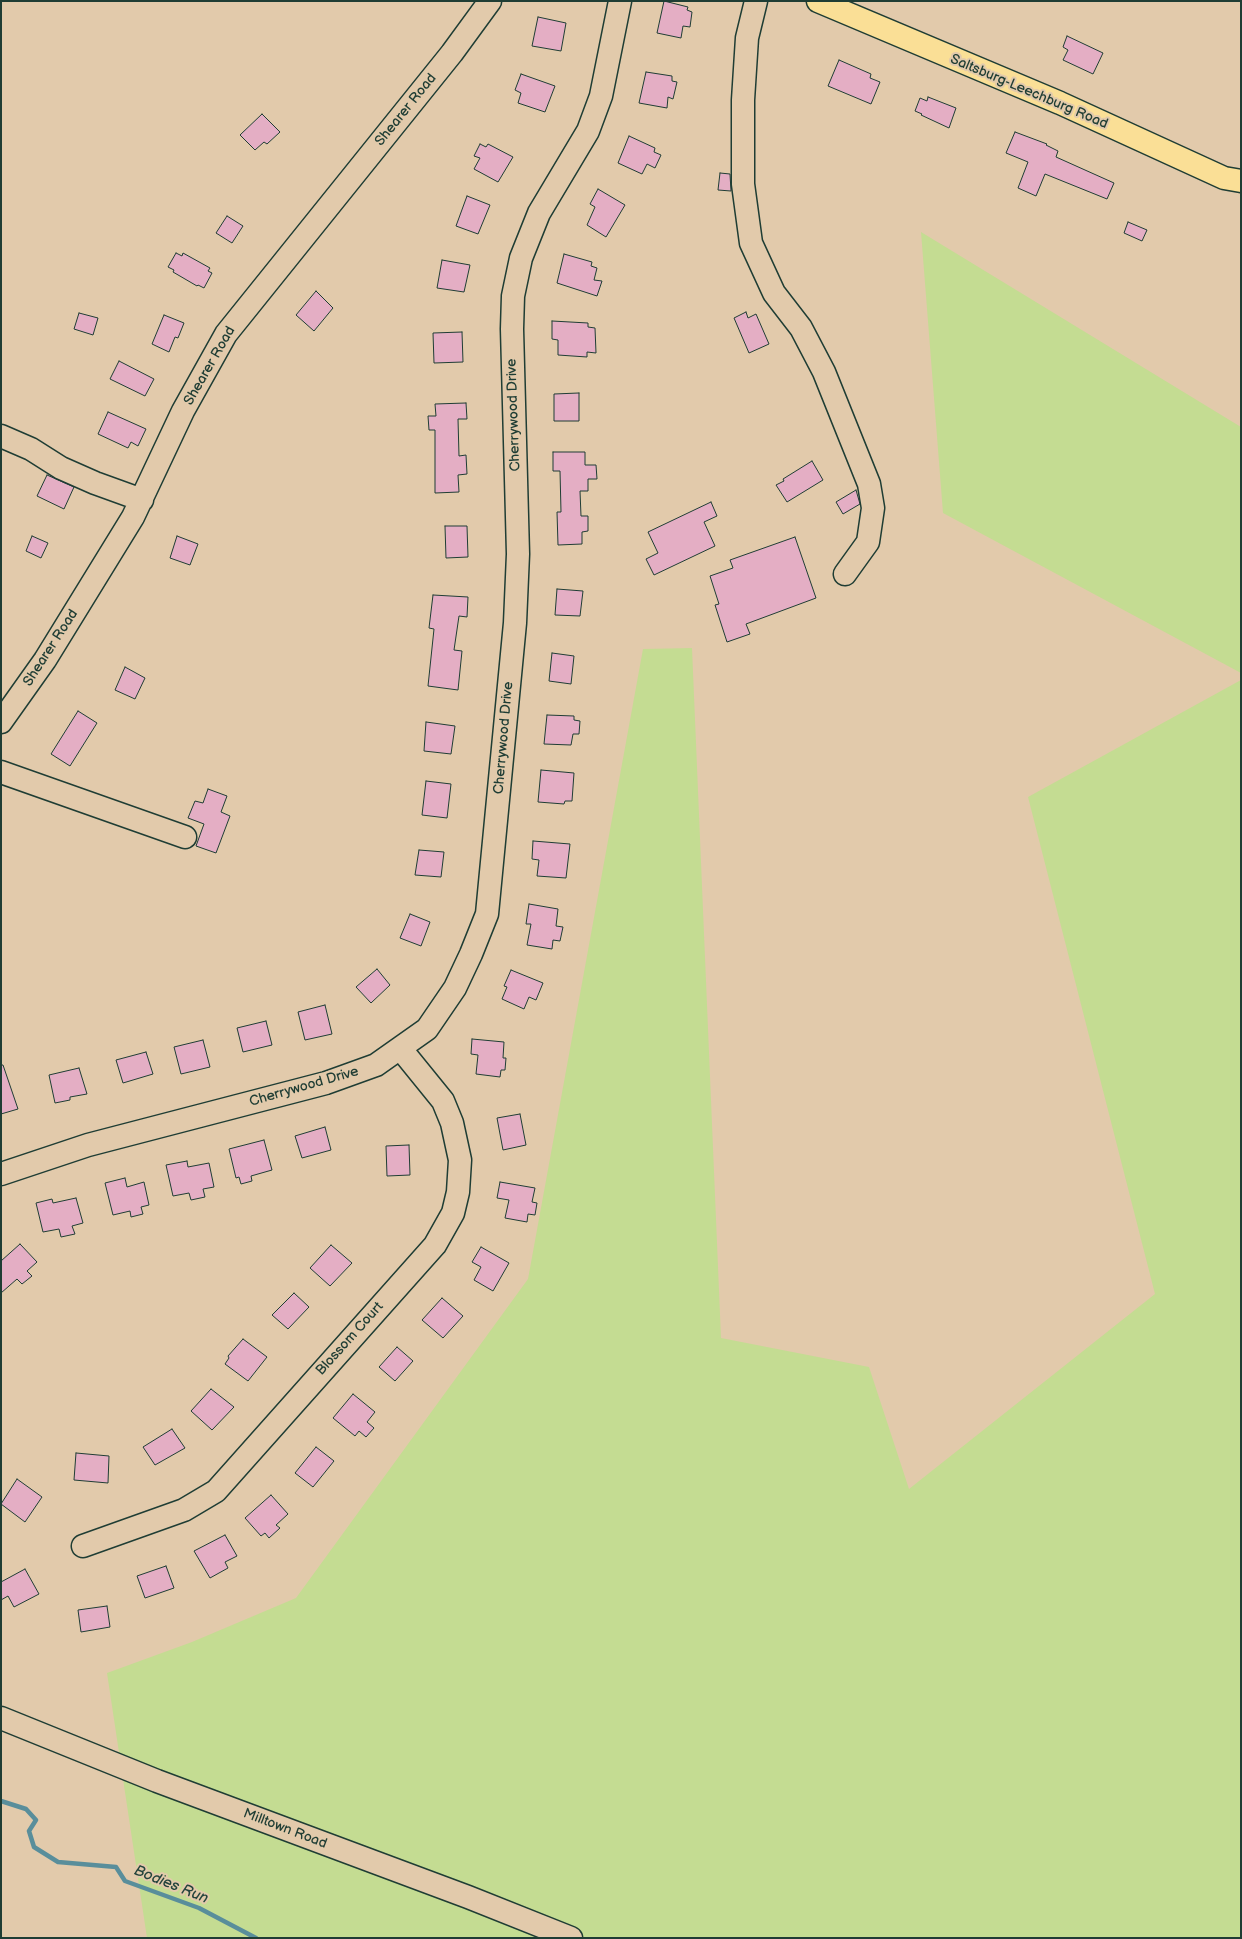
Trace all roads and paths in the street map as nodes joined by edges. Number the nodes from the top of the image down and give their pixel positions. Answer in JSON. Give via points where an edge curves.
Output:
{"nodes":[{"id":1,"x":490,"y":1,"type":"edge"},
{"id":2,"x":620,"y":1,"type":"edge"},
{"id":3,"x":756,"y":1,"type":"edge"},
{"id":4,"x":818,"y":1,"type":"edge"},
{"id":5,"x":1241,"y":181,"type":"edge"},
{"id":6,"x":1,"y":436,"type":"edge"},
{"id":7,"x":142,"y":500,"type":"junction"},
{"id":8,"x":845,"y":574,"type":"dead end"},
{"id":9,"x":1,"y":722,"type":"edge"},
{"id":10,"x":1,"y":772,"type":"edge"},
{"id":11,"x":185,"y":837,"type":"dead end"},
{"id":12,"x":400,"y":1048,"type":"junction"},
{"id":13,"x":1,"y":1174,"type":"edge"},
{"id":14,"x":83,"y":1546,"type":"dead end"},
{"id":15,"x":1,"y":1718,"type":"edge"},
{"id":16,"x":571,"y":1938,"type":"edge"}],
"edges":[{"from":1,"to":7,"type":"street","name":"Shearer Road","via":[[447,59],[226,334],[183,411]]},
{"from":2,"to":12,"type":"street","name":"Cherrywood Drive","via":[[601,96],[588,131],[539,213],[521,258],[513,296],[518,554],[515,623],[487,914],[456,988],[427,1028]]},
{"from":3,"to":8,"type":"street","via":[[747,38],[743,100],[743,184],[751,243],[774,293],[801,328],[824,372],[869,484],[873,508],[868,542]]},
{"from":4,"to":5,"type":"main road","name":"Saltsburg-Leechburg Road","via":[[1060,104],[1218,175]]},
{"from":6,"to":7,"type":"street","via":[[94,483]]},
{"from":7,"to":9,"type":"street","name":"Shearer Road","via":[[45,660]]},
{"from":10,"to":11,"type":"street"},
{"from":12,"to":13,"type":"street","name":"Cherrywood Drive","via":[[376,1065],[326,1083],[88,1145]]},
{"from":12,"to":14,"type":"street","name":"Blossom Court","via":[[443,1101],[452,1123],[460,1160],[458,1192],[453,1213],[435,1245],[216,1491],[184,1510]]},
{"from":15,"to":16,"type":"street","name":"Milltown Road","via":[[157,1781]]}]}
